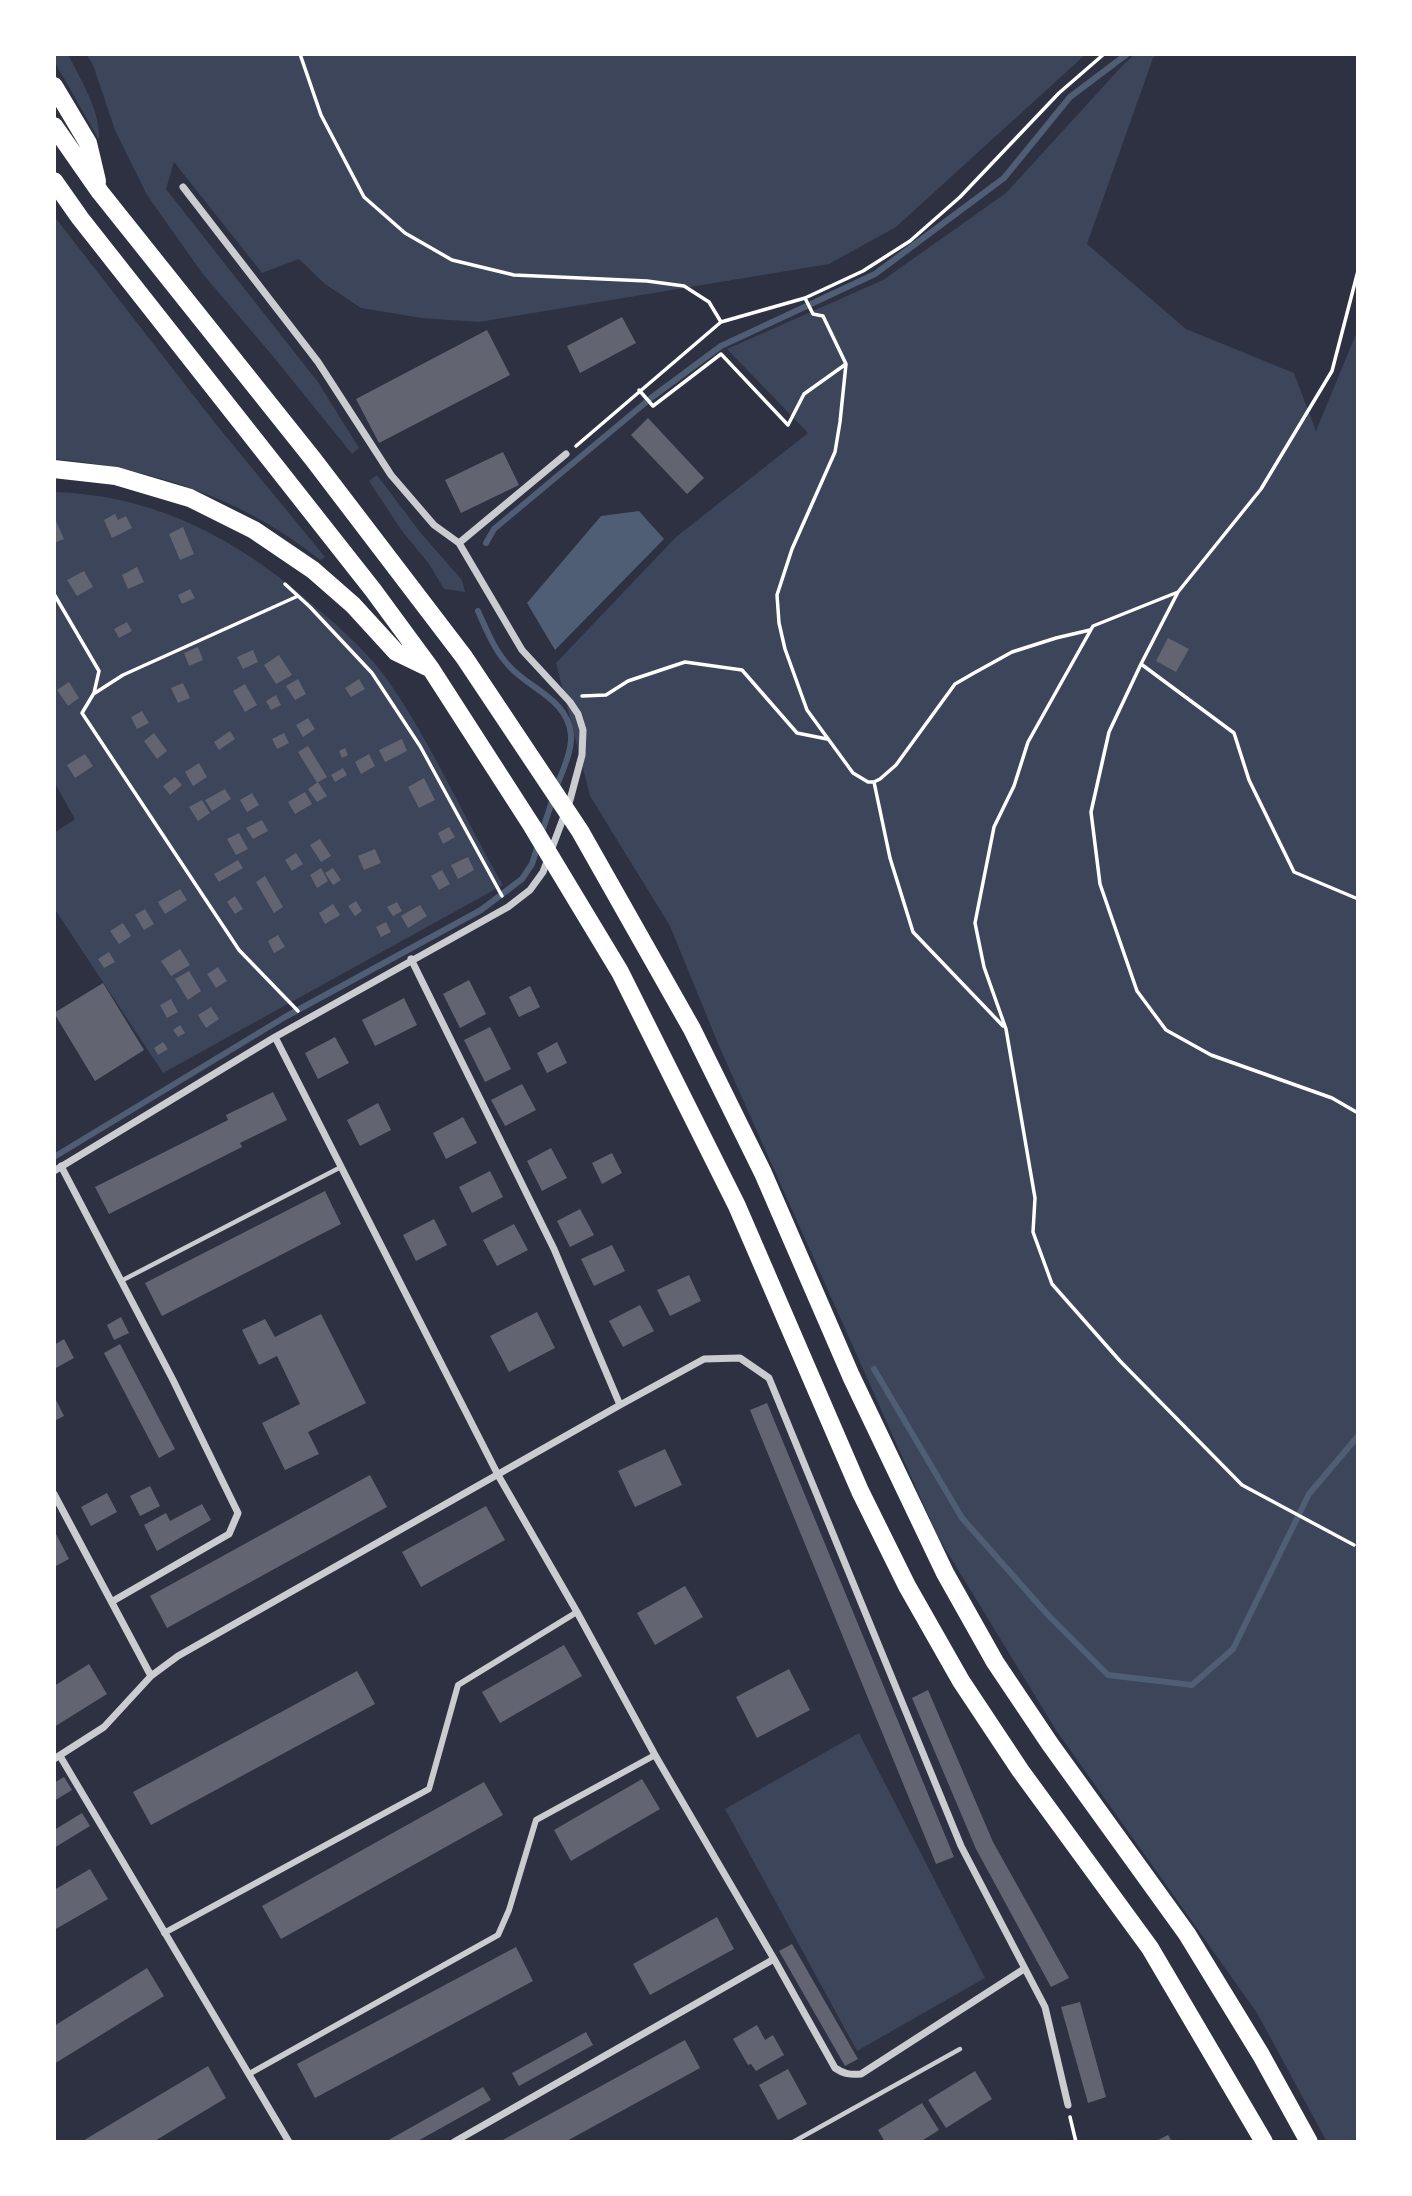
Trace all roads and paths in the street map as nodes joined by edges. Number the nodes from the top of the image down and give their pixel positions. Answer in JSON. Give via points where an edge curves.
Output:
{"nodes":[{"id":1,"x":300,"y":54,"type":"edge"},
{"id":2,"x":1104,"y":54,"type":"edge"},
{"id":3,"x":54,"y":86,"type":"edge"},
{"id":4,"x":54,"y":126,"type":"edge"},
{"id":5,"x":54,"y":181,"type":"edge"},
{"id":6,"x":183,"y":187,"type":"dead end"},
{"id":7,"x":100,"y":192,"type":"junction"},
{"id":8,"x":1358,"y":271,"type":"edge"},
{"id":9,"x":805,"y":298,"type":"junction"},
{"id":10,"x":721,"y":322,"type":"junction"},
{"id":11,"x":846,"y":364,"type":"junction"},
{"id":12,"x":639,"y":390,"type":"junction"},
{"id":13,"x":566,"y":454,"type":"joint"},
{"id":14,"x":54,"y":469,"type":"edge"},
{"id":15,"x":459,"y":543,"type":"junction"},
{"id":16,"x":285,"y":584,"type":"dead end"},
{"id":17,"x":1178,"y":592,"type":"junction"},
{"id":18,"x":54,"y":594,"type":"edge"},
{"id":19,"x":298,"y":596,"type":"junction"},
{"id":20,"x":1090,"y":630,"type":"junction"},
{"id":21,"x":1141,"y":664,"type":"junction"},
{"id":22,"x":432,"y":669,"type":"junction"},
{"id":23,"x":94,"y":694,"type":"junction"},
{"id":24,"x":570,"y":702,"type":"junction"},
{"id":25,"x":827,"y":739,"type":"junction"},
{"id":26,"x":874,"y":782,"type":"junction"},
{"id":27,"x":497,"y":886,"type":"dead end"},
{"id":28,"x":1358,"y":900,"type":"edge"},
{"id":29,"x":411,"y":959,"type":"junction"},
{"id":30,"x":290,"y":1005,"type":"dead end"},
{"id":31,"x":1006,"y":1029,"type":"junction"},
{"id":32,"x":275,"y":1037,"type":"junction"},
{"id":33,"x":1358,"y":1113,"type":"edge"},
{"id":34,"x":341,"y":1167,"type":"junction"},
{"id":35,"x":58,"y":1168,"type":"edge"},
{"id":36,"x":121,"y":1281,"type":"junction"},
{"id":37,"x":620,"y":1405,"type":"junction"},
{"id":38,"x":498,"y":1475,"type":"junction"},
{"id":39,"x":54,"y":1494,"type":"edge"},
{"id":40,"x":1354,"y":1545,"type":"dead end"},
{"id":41,"x":113,"y":1601,"type":"junction"},
{"id":42,"x":577,"y":1612,"type":"junction"},
{"id":43,"x":151,"y":1676,"type":"junction"},
{"id":44,"x":655,"y":1755,"type":"junction"},
{"id":45,"x":57,"y":1757,"type":"edge"},
{"id":46,"x":164,"y":1933,"type":"junction"},
{"id":47,"x":774,"y":1959,"type":"junction"},
{"id":48,"x":1024,"y":1969,"type":"junction"},
{"id":49,"x":960,"y":2049,"type":"dead end"},
{"id":50,"x":249,"y":2074,"type":"junction"},
{"id":51,"x":1068,"y":2105,"type":"joint"},
{"id":52,"x":289,"y":2142,"type":"edge"},
{"id":53,"x":454,"y":2142,"type":"edge"},
{"id":54,"x":793,"y":2142,"type":"edge"},
{"id":55,"x":1076,"y":2142,"type":"edge"},
{"id":56,"x":1264,"y":2142,"type":"edge"},
{"id":57,"x":1308,"y":2142,"type":"edge"}],
"edges":[{"from":1,"to":10,"type":"path","via":[[321,115],[364,197],[405,233],[452,260],[514,275],[684,286],[709,302]]},
{"from":2,"to":9,"type":"path","via":[[910,241],[863,271]]},
{"from":3,"to":7,"type":"highway","via":[[88,143]]},
{"from":4,"to":7,"type":"highway"},
{"from":5,"to":22,"type":"highway"},
{"from":6,"to":15,"type":"street","via":[[318,362],[391,475],[434,525]]},
{"from":7,"to":57,"type":"highway","via":[[313,458],[464,657],[580,831],[692,1029],[764,1174],[850,1376],[945,1573],[1009,1683],[1187,1934]]},
{"from":8,"to":17,"type":"path","via":[[1332,371],[1261,489]]},
{"from":9,"to":10,"type":"path"},
{"from":9,"to":11,"type":"path","via":[[813,314],[823,316]]},
{"from":10,"to":12,"type":"path"},
{"from":11,"to":12,"type":"path","via":[[804,394],[788,425],[721,354],[653,406]]},
{"from":11,"to":25,"type":"path","via":[[835,452],[777,595],[789,659],[807,710]]},
{"from":12,"to":13,"type":"path"},
{"from":13,"to":15,"type":"street"},
{"from":14,"to":22,"type":"highway","via":[[116,476],[190,498],[254,530],[313,570],[396,652]]},
{"from":15,"to":24,"type":"street","via":[[522,650]]},
{"from":16,"to":19,"type":"path"},
{"from":17,"to":20,"type":"path","via":[[1111,617]]},
{"from":17,"to":21,"type":"path"},
{"from":18,"to":23,"type":"path","via":[[99,671]]},
{"from":19,"to":23,"type":"path","via":[[123,675]]},
{"from":19,"to":27,"type":"path","via":[[372,673],[420,746]]},
{"from":20,"to":26,"type":"path","via":[[1012,652],[955,684],[896,765]]},
{"from":20,"to":31,"type":"path","via":[[1028,742],[994,827],[975,923],[984,967]]},
{"from":21,"to":28,"type":"path","via":[[1234,733],[1249,780],[1294,872]]},
{"from":21,"to":33,"type":"path","via":[[1109,732],[1091,812],[1100,884],[1137,991],[1166,1030],[1200,1049],[1332,1098]]},
{"from":22,"to":56,"type":"highway","via":[[620,972],[737,1206],[860,1491],[907,1586],[961,1681],[1020,1770],[1150,1948]]},
{"from":23,"to":30,"type":"path","via":[[82,713],[239,950]]},
{"from":24,"to":25,"type":"path","via":[[606,695],[628,681],[685,662],[742,670],[797,733]]},
{"from":24,"to":29,"type":"street","via":[[583,730],[582,754],[570,800],[537,883],[508,907]]},
{"from":25,"to":26,"type":"path","via":[[853,773]]},
{"from":26,"to":31,"type":"path","via":[[890,858],[913,932]]},
{"from":29,"to":32,"type":"street"},
{"from":29,"to":37,"type":"street","via":[[554,1249]]},
{"from":31,"to":40,"type":"path","via":[[1035,1198],[1032,1232],[1052,1284],[1242,1485]]},
{"from":32,"to":34,"type":"street"},
{"from":32,"to":35,"type":"street"},
{"from":34,"to":36,"type":"lane"},
{"from":34,"to":38,"type":"street"},
{"from":35,"to":36,"type":"street"},
{"from":36,"to":41,"type":"street","via":[[237,1513],[229,1534]]},
{"from":37,"to":38,"type":"street"},
{"from":37,"to":48,"type":"street","via":[[704,1359],[740,1358],[769,1378],[961,1846]]},
{"from":38,"to":42,"type":"street"},
{"from":38,"to":43,"type":"street","via":[[178,1656]]},
{"from":39,"to":41,"type":"street"},
{"from":41,"to":43,"type":"street"},
{"from":42,"to":44,"type":"street"},
{"from":42,"to":46,"type":"street","via":[[458,1685],[429,1789]]},
{"from":43,"to":45,"type":"street","via":[[104,1727]]},
{"from":44,"to":47,"type":"street"},
{"from":44,"to":50,"type":"street","via":[[536,1820],[498,1935]]},
{"from":45,"to":46,"type":"street"},
{"from":46,"to":50,"type":"street"},
{"from":47,"to":48,"type":"street","via":[[835,2068],[852,2075],[861,2074]]},
{"from":47,"to":53,"type":"street"},
{"from":48,"to":51,"type":"street","via":[[1045,2007]]},
{"from":49,"to":54,"type":"lane"},
{"from":50,"to":52,"type":"street"},
{"from":51,"to":55,"type":"path"}]}
